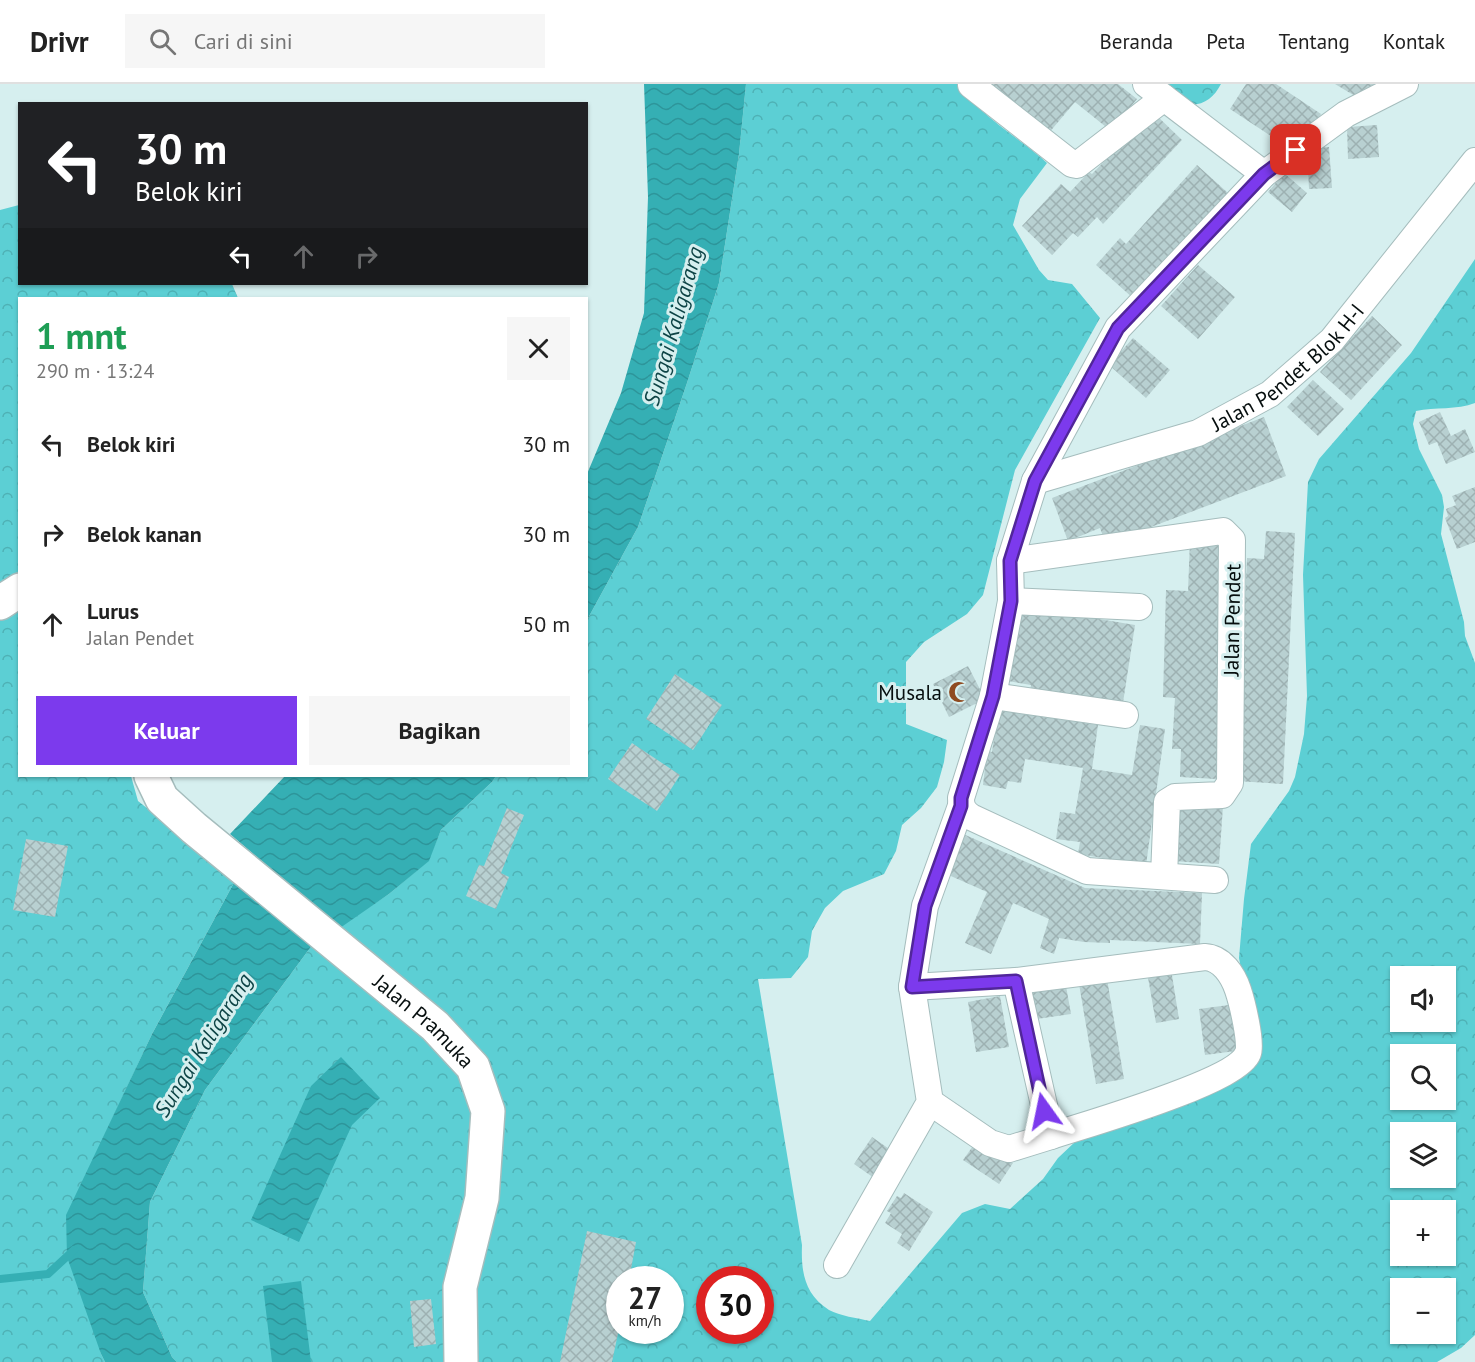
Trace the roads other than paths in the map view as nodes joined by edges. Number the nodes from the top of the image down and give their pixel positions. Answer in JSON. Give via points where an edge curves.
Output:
{"nodes":[{"id":1,"x":1405,"y":84,"type":"edge"},
{"id":2,"x":971,"y":85,"type":"edge"},
{"id":3,"x":1155,"y":91,"type":"edge"},
{"id":4,"x":1475,"y":161,"type":"edge"},
{"id":5,"x":1264,"y":174,"type":"junction"},
{"id":6,"x":1035,"y":481,"type":"junction"},
{"id":7,"x":1010,"y":561,"type":"junction"},
{"id":8,"x":18,"y":591,"type":"edge"},
{"id":9,"x":1011,"y":601,"type":"junction"},
{"id":10,"x":0,"y":603,"type":"edge"},
{"id":11,"x":1139,"y":608,"type":"dead end"},
{"id":12,"x":993,"y":696,"type":"junction"},
{"id":13,"x":1125,"y":715,"type":"dead end"},
{"id":14,"x":151,"y":777,"type":"edge"},
{"id":15,"x":961,"y":806,"type":"junction"},
{"id":16,"x":1164,"y":876,"type":"junction"},
{"id":17,"x":1215,"y":880,"type":"dead end"},
{"id":18,"x":1016,"y":981,"type":"junction"},
{"id":19,"x":912,"y":987,"type":"junction"},
{"id":20,"x":930,"y":1102,"type":"junction"},
{"id":21,"x":1051,"y":1136,"type":"junction"},
{"id":22,"x":837,"y":1265,"type":"dead end"},
{"id":23,"x":461,"y":1362,"type":"edge"}],
"edges":[{"from":1,"to":5,"type":"street","via":[[1346,114]]},
{"from":2,"to":3,"type":"street","via":[[1077,165]]},
{"from":3,"to":5,"type":"street"},
{"from":4,"to":6,"type":"street","name":"Jalan Pendet Blok H-I","via":[[1332,340],[1269,394],[1198,433]]},
{"from":5,"to":6,"type":"street","via":[[1118,328]]},
{"from":6,"to":7,"type":"street"},
{"from":7,"to":9,"type":"street"},
{"from":7,"to":16,"type":"street","name":"Jalan Pendet","via":[[1223,531],[1232,540],[1230,783],[1222,795],[1175,797],[1167,802]]},
{"from":8,"to":10,"type":"main road"},
{"from":9,"to":11,"type":"street"},
{"from":9,"to":12,"type":"street"},
{"from":12,"to":13,"type":"street"},
{"from":12,"to":15,"type":"street"},
{"from":14,"to":23,"type":"main road","name":"Jalan Pramuka","via":[[162,799],[194,828],[435,1026],[474,1067],[488,1111],[482,1198],[460,1287]]},
{"from":15,"to":16,"type":"street","via":[[971,817],[1087,871]]},
{"from":15,"to":19,"type":"street","via":[[925,906]]},
{"from":16,"to":17,"type":"street"},
{"from":18,"to":19,"type":"street"},
{"from":18,"to":21,"type":"street"},
{"from":18,"to":21,"type":"street","via":[[1210,957],[1232,977],[1243,1005],[1249,1052],[1236,1067],[1179,1094]]},
{"from":19,"to":20,"type":"street"},
{"from":20,"to":21,"type":"street","via":[[990,1143],[1009,1149]]},
{"from":20,"to":22,"type":"street"}]}
